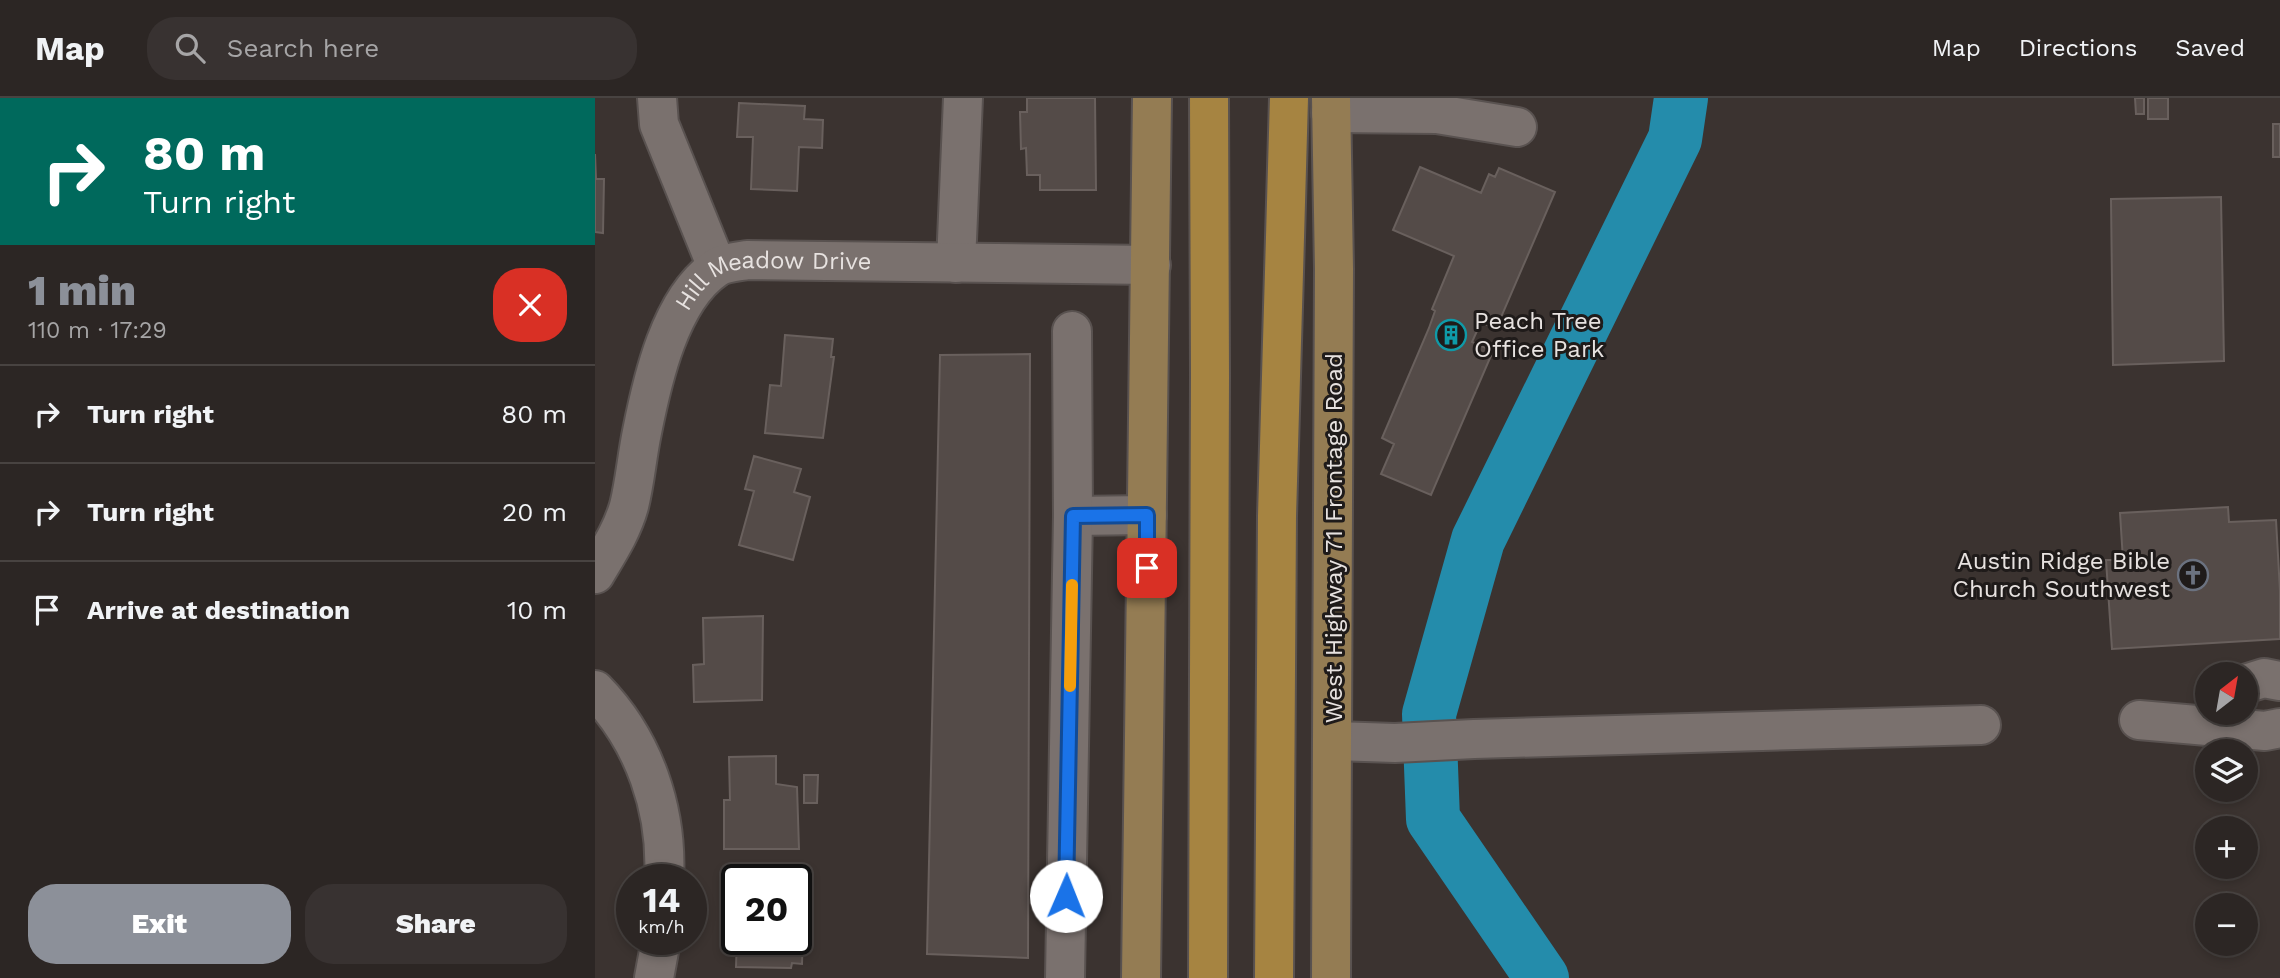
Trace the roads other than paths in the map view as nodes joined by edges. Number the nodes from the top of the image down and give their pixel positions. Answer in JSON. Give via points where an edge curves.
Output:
{"nodes":[{"id":1,"x":657,"y":98,"type":"edge"},
{"id":2,"x":963,"y":98,"type":"edge"},
{"id":3,"x":1152,"y":98,"type":"edge"},
{"id":4,"x":1209,"y":98,"type":"edge"},
{"id":5,"x":1289,"y":98,"type":"edge"},
{"id":6,"x":1331,"y":106,"type":"edge"},
{"id":7,"x":1517,"y":127,"type":"dead end"},
{"id":8,"x":956,"y":263,"type":"junction"},
{"id":9,"x":1151,"y":265,"type":"junction"},
{"id":10,"x":717,"y":267,"type":"junction"},
{"id":11,"x":1072,"y":331,"type":"dead end"},
{"id":12,"x":1147,"y":515,"type":"junction"},
{"id":13,"x":1073,"y":516,"type":"junction"},
{"id":14,"x":595,"y":574,"type":"edge"},
{"id":15,"x":2258,"y":680,"type":"edge"},
{"id":16,"x":2280,"y":681,"type":"edge"},
{"id":17,"x":595,"y":690,"type":"edge"},
{"id":18,"x":2195,"y":701,"type":"edge"},
{"id":19,"x":1981,"y":725,"type":"dead end"},
{"id":20,"x":2195,"y":725,"type":"edge"},
{"id":21,"x":2196,"y":725,"type":"edge"},
{"id":22,"x":2280,"y":728,"type":"edge"},
{"id":23,"x":1334,"y":741,"type":"junction"},
{"id":24,"x":663,"y":864,"type":"edge"},
{"id":25,"x":658,"y":955,"type":"edge"},
{"id":26,"x":654,"y":978,"type":"edge"},
{"id":27,"x":1065,"y":978,"type":"edge"},
{"id":28,"x":1142,"y":978,"type":"edge"},
{"id":29,"x":1208,"y":978,"type":"edge"},
{"id":30,"x":1274,"y":978,"type":"edge"},
{"id":31,"x":1331,"y":978,"type":"edge"}],
"edges":[{"from":1,"to":10,"type":"street","via":[[659,124]]},
{"from":2,"to":8,"type":"street"},
{"from":3,"to":9,"type":"main road"},
{"from":4,"to":29,"type":"highway"},
{"from":5,"to":30,"type":"highway","via":[[1277,516]]},
{"from":6,"to":7,"type":"street","via":[[1437,114]]},
{"from":6,"to":23,"type":"main road","name":"West Highway 71 Frontage Road"},
{"from":8,"to":9,"type":"street","name":"Hill Meadow Drive"},
{"from":8,"to":10,"type":"street","name":"Hill Meadow Drive","via":[[747,260]]},
{"from":9,"to":12,"type":"main road"},
{"from":10,"to":14,"type":"street","name":"Hill Meadow Drive","via":[[680,309],[663,351],[642,429],[629,506],[617,538]]},
{"from":11,"to":13,"type":"street"},
{"from":12,"to":13,"type":"street"},
{"from":12,"to":28,"type":"main road"},
{"from":13,"to":27,"type":"street"},
{"from":15,"to":16,"type":"street"},
{"from":17,"to":24,"type":"street","via":[[613,708],[650,776],[661,818]]},
{"from":18,"to":20,"type":"street","via":[[2139,720]]},
{"from":19,"to":23,"type":"street","via":[[1395,743]]},
{"from":21,"to":22,"type":"street","via":[[2265,731]]},
{"from":23,"to":31,"type":"main road","name":"West Highway 71 Frontage Road"},
{"from":25,"to":26,"type":"street"}]}
